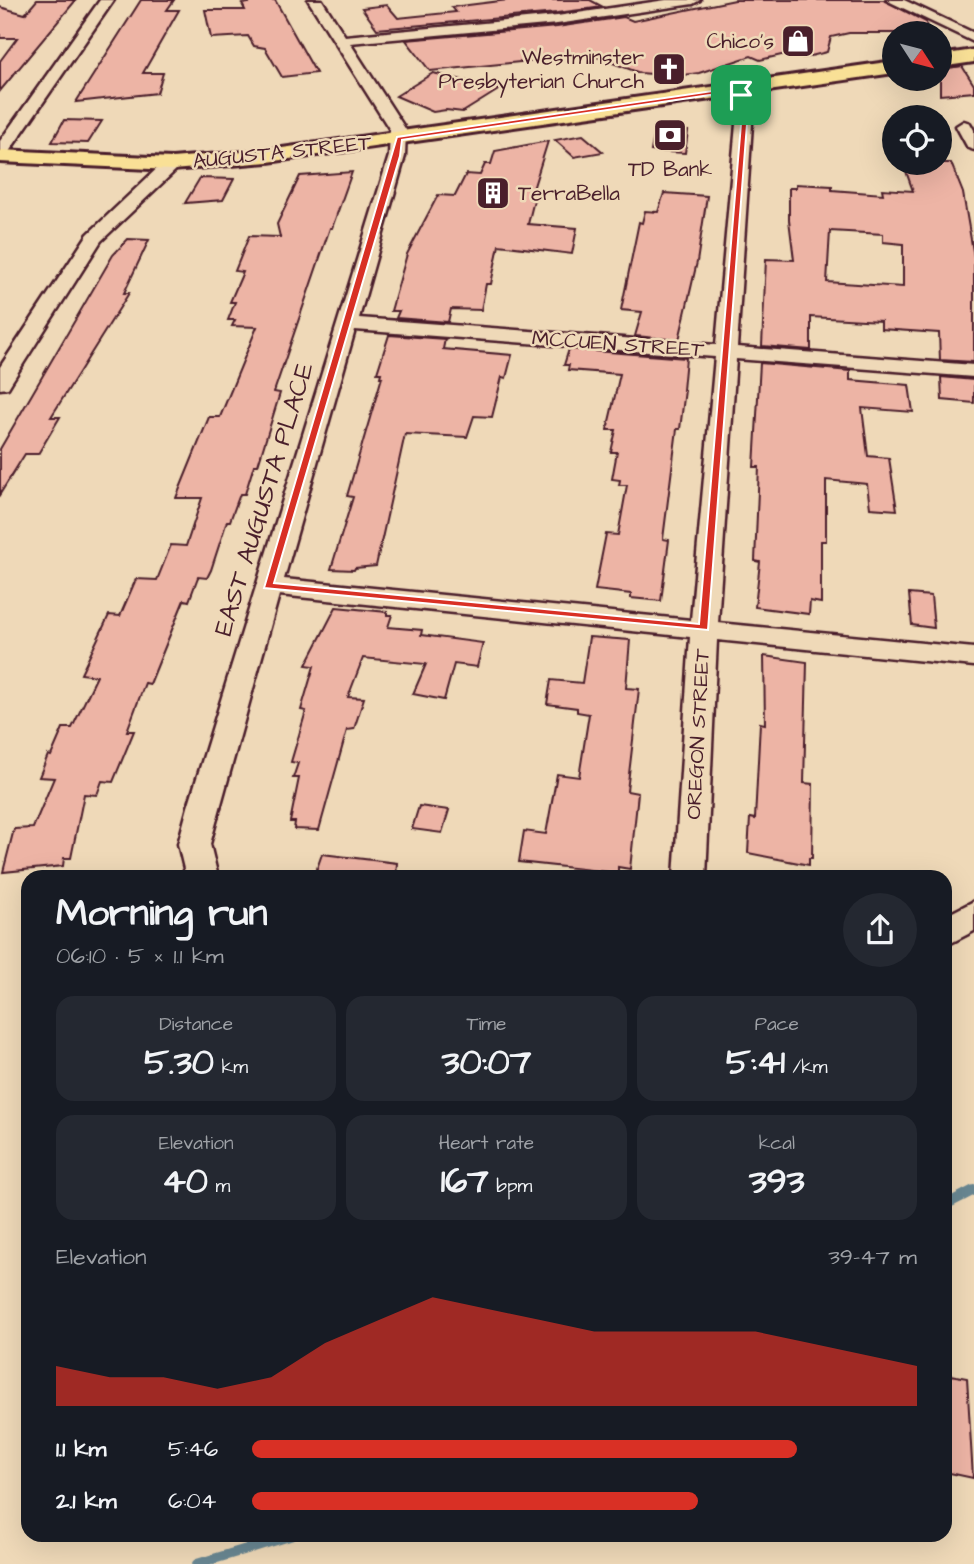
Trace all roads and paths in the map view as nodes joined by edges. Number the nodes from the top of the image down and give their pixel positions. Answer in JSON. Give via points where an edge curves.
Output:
{"nodes":[{"id":1,"x":107,"y":0,"type":"edge"},
{"id":2,"x":315,"y":0,"type":"edge"},
{"id":3,"x":693,"y":0,"type":"edge"},
{"id":4,"x":893,"y":0,"type":"edge"},
{"id":5,"x":552,"y":5,"type":"dead end"},
{"id":6,"x":578,"y":17,"type":"junction"},
{"id":7,"x":974,"y":38,"type":"edge"},
{"id":8,"x":342,"y":40,"type":"junction"},
{"id":9,"x":974,"y":56,"type":"edge"},
{"id":10,"x":952,"y":59,"type":"edge"},
{"id":11,"x":882,"y":69,"type":"edge"},
{"id":12,"x":740,"y":89,"type":"junction"},
{"id":13,"x":964,"y":126,"type":"dead end"},
{"id":14,"x":399,"y":139,"type":"junction"},
{"id":15,"x":974,"y":145,"type":"edge"},
{"id":16,"x":0,"y":154,"type":"edge"},
{"id":17,"x":172,"y":164,"type":"junction"},
{"id":18,"x":346,"y":323,"type":"junction"},
{"id":19,"x":726,"y":352,"type":"junction"},
{"id":20,"x":974,"y":371,"type":"edge"},
{"id":21,"x":0,"y":383,"type":"edge"},
{"id":22,"x":268,"y":586,"type":"junction"},
{"id":23,"x":704,"y":628,"type":"junction"},
{"id":24,"x":974,"y":657,"type":"edge"},
{"id":25,"x":200,"y":870,"type":"edge"},
{"id":26,"x":690,"y":870,"type":"edge"},
{"id":27,"x":974,"y":914,"type":"edge"},
{"id":28,"x":952,"y":928,"type":"edge"}],
"edges":[{"from":1,"to":16,"type":"street"},
{"from":2,"to":8,"type":"street"},
{"from":3,"to":6,"type":"street"},
{"from":4,"to":7,"type":"street"},
{"from":5,"to":6,"type":"street"},
{"from":6,"to":8,"type":"street"},
{"from":8,"to":14,"type":"street","via":[[398,130]]},
{"from":9,"to":10,"type":"main road"},
{"from":11,"to":12,"type":"main road","name":"AUGUSTA STREET"},
{"from":12,"to":14,"type":"main road","name":"AUGUSTA STREET"},
{"from":12,"to":19,"type":"street","name":"OREGON STREET","via":[[744,124]]},
{"from":13,"to":15,"type":"street"},
{"from":14,"to":17,"type":"main road","name":"AUGUSTA STREET"},
{"from":14,"to":18,"type":"street","name":"EAST AUGUSTA PLACE"},
{"from":16,"to":17,"type":"main road","name":"AUGUSTA STREET"},
{"from":17,"to":21,"type":"street","via":[[94,238]]},
{"from":18,"to":19,"type":"street","name":"MCCUEN STREET"},
{"from":18,"to":22,"type":"street","name":"EAST AUGUSTA PLACE"},
{"from":19,"to":20,"type":"street","name":"MCCUEN STREET"},
{"from":19,"to":23,"type":"street","name":"OREGON STREET"},
{"from":22,"to":23,"type":"street"},
{"from":22,"to":25,"type":"street","name":"EAST AUGUSTA PLACE","via":[[194,844]]},
{"from":23,"to":24,"type":"street"},
{"from":23,"to":26,"type":"street","name":"OREGON STREET"},
{"from":27,"to":28,"type":"street"}]}
